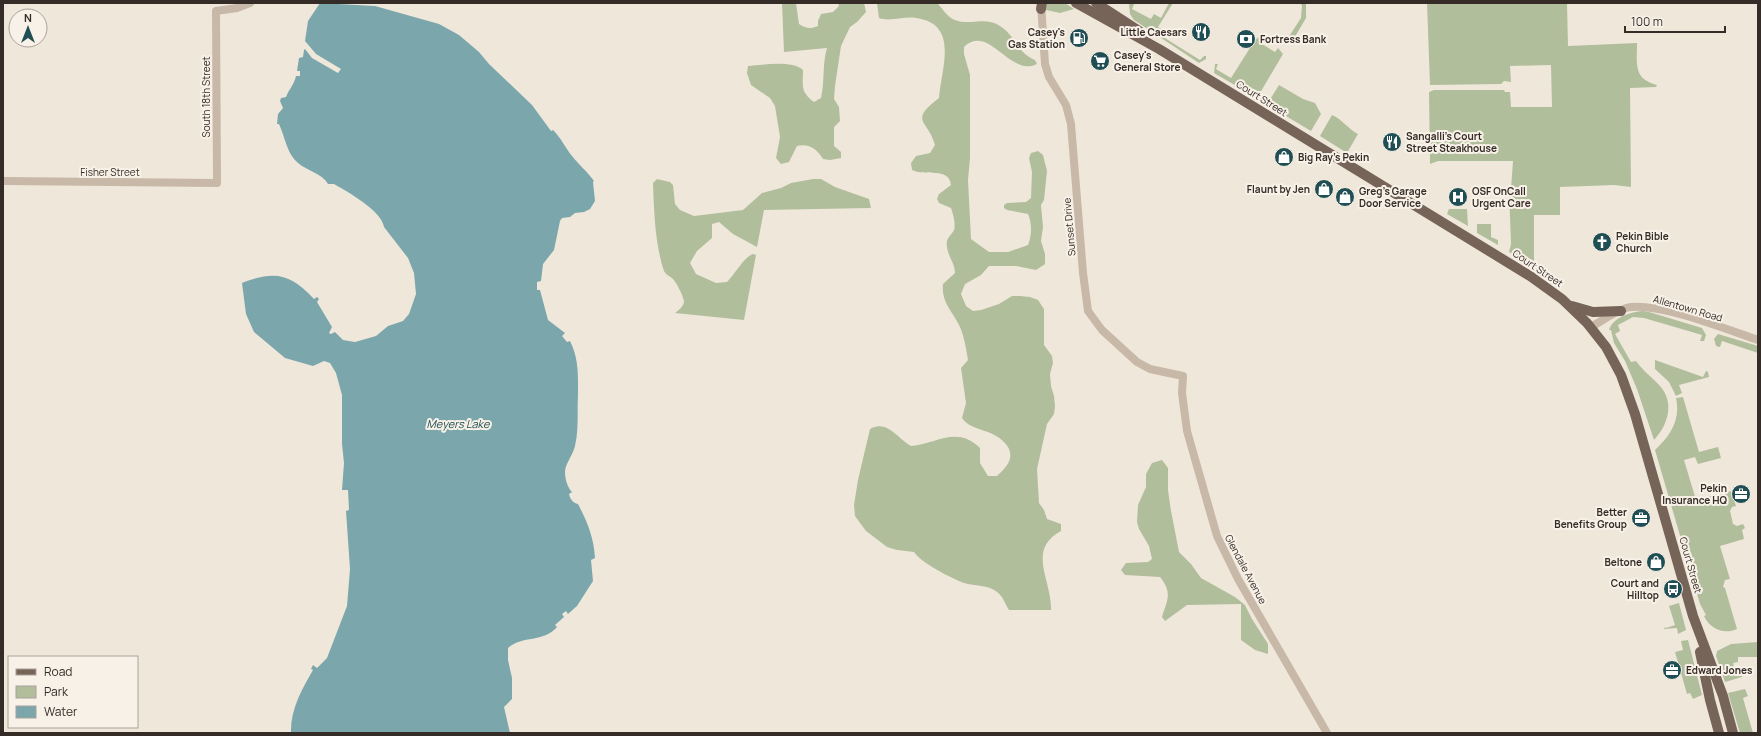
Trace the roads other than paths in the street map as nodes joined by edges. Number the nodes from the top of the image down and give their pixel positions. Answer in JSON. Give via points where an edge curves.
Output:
{"nodes":[{"id":1,"x":250,"y":3,"type":"edge"},
{"id":2,"x":1076,"y":3,"type":"edge"},
{"id":3,"x":1096,"y":3,"type":"edge"},
{"id":4,"x":1040,"y":4,"type":"edge"},
{"id":5,"x":1203,"y":76,"type":"junction"},
{"id":6,"x":3,"y":181,"type":"edge"},
{"id":7,"x":217,"y":182,"type":"joint"},
{"id":8,"x":1569,"y":305,"type":"junction"},
{"id":9,"x":1621,"y":311,"type":"junction"},
{"id":10,"x":1591,"y":327,"type":"junction"},
{"id":11,"x":1758,"y":340,"type":"edge"},
{"id":12,"x":1183,"y":376,"type":"joint"},
{"id":13,"x":1693,"y":616,"type":"junction"},
{"id":14,"x":1327,"y":733,"type":"edge"},
{"id":15,"x":1719,"y":733,"type":"edge"},
{"id":16,"x":1733,"y":733,"type":"edge"}],
"edges":[{"from":1,"to":7,"type":"street","name":"South 18th Street","via":[[216,11]]},
{"from":2,"to":5,"type":"main road","name":"Court Street"},
{"from":3,"to":5,"type":"main road","name":"Court Street"},
{"from":4,"to":12,"type":"street","name":"Sunset Drive","via":[[1046,68],[1066,105],[1071,124],[1088,311],[1102,330],[1137,362],[1150,369]]},
{"from":5,"to":8,"type":"main road","name":"Court Street","via":[[1530,276]]},
{"from":6,"to":7,"type":"street","name":"Fisher Street"},
{"from":8,"to":9,"type":"main road","via":[[1593,312]]},
{"from":8,"to":10,"type":"main road","name":"Court Street"},
{"from":9,"to":10,"type":"street","name":"Allentown Road"},
{"from":9,"to":11,"type":"street","name":"Allentown Road","via":[[1643,306],[1661,309]]},
{"from":10,"to":13,"type":"main road","name":"Court Street","via":[[1616,364],[1629,394]]},
{"from":12,"to":14,"type":"street","name":"Glendale Avenue","via":[[1182,393],[1187,431],[1217,536],[1242,586]]},
{"from":13,"to":15,"type":"main road","name":"Court Street"},
{"from":13,"to":16,"type":"main road","name":"Court Street","via":[[1723,696]]}]}
